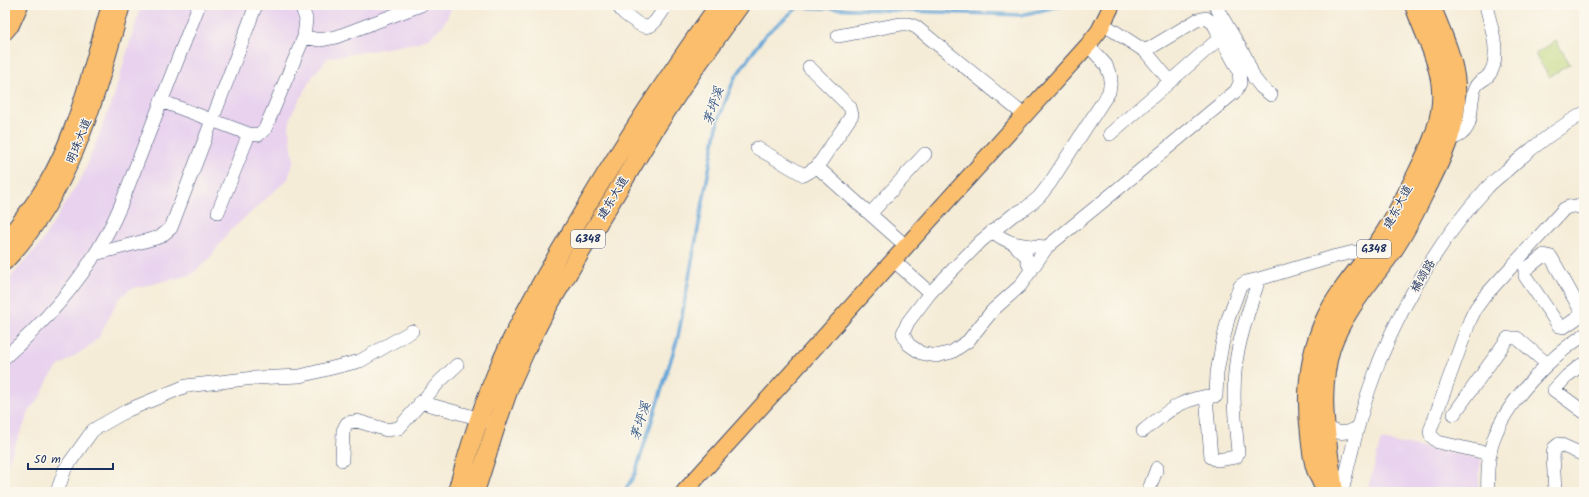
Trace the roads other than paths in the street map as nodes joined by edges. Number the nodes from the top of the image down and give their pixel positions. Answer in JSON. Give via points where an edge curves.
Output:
{"nodes":[{"id":1,"x":20,"y":5,"type":"edge"},
{"id":2,"x":110,"y":5,"type":"edge"},
{"id":3,"x":122,"y":5,"type":"edge"},
{"id":4,"x":199,"y":5,"type":"edge"},
{"id":5,"x":256,"y":5,"type":"edge"},
{"id":6,"x":301,"y":5,"type":"edge"},
{"id":7,"x":421,"y":5,"type":"edge"},
{"id":8,"x":618,"y":5,"type":"edge"},
{"id":9,"x":667,"y":5,"type":"edge"},
{"id":10,"x":719,"y":5,"type":"edge"},
{"id":11,"x":740,"y":5,"type":"edge"},
{"id":12,"x":1112,"y":5,"type":"edge"},
{"id":13,"x":1215,"y":5,"type":"edge"},
{"id":14,"x":1414,"y":5,"type":"edge"},
{"id":15,"x":1431,"y":5,"type":"edge"},
{"id":16,"x":1486,"y":5,"type":"edge"},
{"id":17,"x":1103,"y":24,"type":"junction"},
{"id":18,"x":5,"y":32,"type":"edge"},
{"id":19,"x":838,"y":36,"type":"dead end"},
{"id":20,"x":304,"y":37,"type":"junction"},
{"id":21,"x":1220,"y":37,"type":"junction"},
{"id":22,"x":1088,"y":45,"type":"junction"},
{"id":23,"x":1146,"y":51,"type":"junction"},
{"id":24,"x":809,"y":67,"type":"dead end"},
{"id":25,"x":1170,"y":81,"type":"junction"},
{"id":26,"x":1271,"y":95,"type":"dead end"},
{"id":27,"x":161,"y":101,"type":"junction"},
{"id":28,"x":1584,"y":113,"type":"edge"},
{"id":29,"x":1024,"y":116,"type":"junction"},
{"id":30,"x":212,"y":120,"type":"junction"},
{"id":31,"x":249,"y":134,"type":"junction"},
{"id":32,"x":1110,"y":134,"type":"dead end"},
{"id":33,"x":1450,"y":139,"type":"junction"},
{"id":34,"x":757,"y":148,"type":"dead end"},
{"id":35,"x":925,"y":154,"type":"dead end"},
{"id":36,"x":817,"y":167,"type":"junction"},
{"id":37,"x":1584,"y":209,"type":"edge"},
{"id":38,"x":218,"y":212,"type":"dead end"},
{"id":39,"x":870,"y":214,"type":"junction"},
{"id":40,"x":992,"y":232,"type":"junction"},
{"id":41,"x":5,"y":242,"type":"edge"},
{"id":42,"x":1014,"y":244,"type":"junction"},
{"id":43,"x":906,"y":246,"type":"junction"},
{"id":44,"x":1047,"y":246,"type":"junction"},
{"id":45,"x":1370,"y":253,"type":"junction"},
{"id":46,"x":95,"y":254,"type":"junction"},
{"id":47,"x":1388,"y":258,"type":"junction"},
{"id":48,"x":893,"y":260,"type":"junction"},
{"id":49,"x":5,"y":262,"type":"edge"},
{"id":50,"x":1031,"y":271,"type":"junction"},
{"id":51,"x":1259,"y":280,"type":"junction"},
{"id":52,"x":930,"y":293,"type":"junction"},
{"id":53,"x":1572,"y":322,"type":"junction"},
{"id":54,"x":412,"y":332,"type":"dead end"},
{"id":55,"x":1583,"y":336,"type":"edge"},
{"id":56,"x":5,"y":357,"type":"edge"},
{"id":57,"x":1547,"y":364,"type":"junction"},
{"id":58,"x":457,"y":365,"type":"dead end"},
{"id":59,"x":1584,"y":369,"type":"edge"},
{"id":60,"x":1234,"y":395,"type":"junction"},
{"id":61,"x":1211,"y":396,"type":"junction"},
{"id":62,"x":420,"y":402,"type":"junction"},
{"id":63,"x":1584,"y":412,"type":"edge"},
{"id":64,"x":1454,"y":414,"type":"dead end"},
{"id":65,"x":1324,"y":416,"type":"junction"},
{"id":66,"x":479,"y":418,"type":"junction"},
{"id":67,"x":497,"y":423,"type":"junction"},
{"id":68,"x":1358,"y":426,"type":"junction"},
{"id":69,"x":1143,"y":431,"type":"dead end"},
{"id":70,"x":1490,"y":454,"type":"junction"},
{"id":71,"x":1584,"y":455,"type":"edge"},
{"id":72,"x":342,"y":460,"type":"dead end"},
{"id":73,"x":1157,"y":468,"type":"dead end"},
{"id":74,"x":57,"y":492,"type":"edge"},
{"id":75,"x":457,"y":492,"type":"edge"},
{"id":76,"x":475,"y":492,"type":"edge"},
{"id":77,"x":684,"y":492,"type":"edge"},
{"id":78,"x":1148,"y":492,"type":"edge"},
{"id":79,"x":1326,"y":492,"type":"edge"},
{"id":80,"x":1334,"y":492,"type":"edge"},
{"id":81,"x":1342,"y":492,"type":"edge"},
{"id":82,"x":1488,"y":492,"type":"edge"},
{"id":83,"x":1555,"y":492,"type":"edge"}],
"edges":[{"from":1,"to":18,"type":"main road"},
{"from":2,"to":41,"type":"main road","name":"明珠大道","via":[[71,133],[52,174],[28,213]]},
{"from":3,"to":49,"type":"main road","name":"明珠大道","via":[[83,136],[63,179],[40,219]]},
{"from":4,"to":27,"type":"street"},
{"from":5,"to":30,"type":"street"},
{"from":6,"to":20,"type":"street","via":[[306,19]]},
{"from":7,"to":20,"type":"street","via":[[336,37],[320,40]]},
{"from":8,"to":9,"type":"street","via":[[620,10],[641,27],[647,28]]},
{"from":10,"to":66,"type":"highway","name":"建东大道","number":"G348","via":[[602,178],[534,296],[499,368]]},
{"from":11,"to":67,"type":"highway","name":"建东大道","number":"G348","via":[[654,130],[547,308],[511,383]]},
{"from":12,"to":17,"type":"main road"},
{"from":13,"to":26,"type":"street","via":[[1245,56],[1254,78]]},
{"from":14,"to":45,"type":"highway","name":"建东大道","number":"G348","via":[[1438,69],[1441,102],[1439,118],[1428,150],[1395,216]]},
{"from":15,"to":33,"type":"highway","name":"建东大道","number":"G348","via":[[1448,50],[1456,85]]},
{"from":16,"to":33,"type":"street","via":[[1495,43],[1495,59],[1489,74],[1475,88],[1468,126],[1460,135]]},
{"from":17,"to":22,"type":"main road"},
{"from":17,"to":23,"type":"street"},
{"from":19,"to":29,"type":"street","via":[[901,24],[916,27]]},
{"from":20,"to":31,"type":"street","via":[[265,129],[258,135]]},
{"from":21,"to":23,"type":"street","via":[[1213,23],[1206,18],[1197,20]]},
{"from":21,"to":25,"type":"street"},
{"from":21,"to":44,"type":"street","via":[[1239,71],[1240,83],[1236,91]]},
{"from":22,"to":29,"type":"main road"},
{"from":22,"to":40,"type":"street","via":[[1106,65],[1112,78],[1109,92],[1039,197]]},
{"from":23,"to":25,"type":"street"},
{"from":24,"to":36,"type":"street","via":[[850,107],[852,115]]},
{"from":25,"to":32,"type":"street"},
{"from":27,"to":30,"type":"street"},
{"from":27,"to":46,"type":"street","via":[[113,223]]},
{"from":28,"to":68,"type":"street","name":"橘颂路","via":[[1529,150],[1486,188],[1451,233],[1419,282],[1393,332],[1370,386]]},
{"from":29,"to":43,"type":"main road"},
{"from":30,"to":31,"type":"street"},
{"from":30,"to":46,"type":"street","via":[[166,234]]},
{"from":31,"to":38,"type":"street"},
{"from":33,"to":47,"type":"highway","name":"建东大道","number":"G348","via":[[1408,226]]},
{"from":34,"to":36,"type":"street","via":[[804,175]]},
{"from":35,"to":39,"type":"street"},
{"from":36,"to":39,"type":"street"},
{"from":37,"to":70,"type":"street","via":[[1570,206],[1564,209],[1484,297],[1470,320],[1430,431],[1431,436],[1438,442]]},
{"from":39,"to":43,"type":"street"},
{"from":40,"to":42,"type":"street"},
{"from":40,"to":52,"type":"street"},
{"from":42,"to":44,"type":"street"},
{"from":42,"to":50,"type":"street","via":[[1026,256]]},
{"from":43,"to":48,"type":"main road"},
{"from":44,"to":50,"type":"street"},
{"from":45,"to":47,"type":"street"},
{"from":45,"to":51,"type":"street","via":[[1354,252],[1336,256]]},
{"from":45,"to":79,"type":"highway","name":"建东大道","number":"G348","via":[[1325,318],[1310,365],[1307,391],[1311,443],[1316,469]]},
{"from":46,"to":56,"type":"street","via":[[41,323]]},
{"from":47,"to":65,"type":"highway","name":"建东大道","number":"G348","via":[[1352,307],[1335,340],[1326,368]]},
{"from":48,"to":52,"type":"street"},
{"from":48,"to":77,"type":"main road"},
{"from":50,"to":52,"type":"street","via":[[1020,286],[993,310],[968,341],[952,352],[936,356],[921,353],[908,344],[903,333],[908,322]]},
{"from":51,"to":60,"type":"street","via":[[1239,341]]},
{"from":51,"to":61,"type":"street","via":[[1246,282],[1240,286],[1237,293]]},
{"from":53,"to":53,"type":"street","via":[[1564,327],[1559,326],[1525,276],[1525,270],[1544,255],[1551,257],[1580,309],[1580,316]]},
{"from":53,"to":55,"type":"street"},
{"from":54,"to":74,"type":"street","via":[[360,361],[300,376],[254,378],[186,386],[128,410],[93,430],[65,469]]},
{"from":55,"to":57,"type":"street"},
{"from":57,"to":64,"type":"street","via":[[1517,338],[1508,338]]},
{"from":57,"to":70,"type":"street","via":[[1504,416],[1494,437]]},
{"from":58,"to":62,"type":"street"},
{"from":59,"to":63,"type":"street","via":[[1582,365],[1554,390]]},
{"from":60,"to":61,"type":"street"},
{"from":60,"to":61,"type":"street","via":[[1238,452],[1236,457],[1217,460],[1211,457]]},
{"from":61,"to":69,"type":"street","via":[[1180,404]]},
{"from":62,"to":66,"type":"street"},
{"from":62,"to":72,"type":"street","via":[[399,428],[387,430],[357,421],[347,423],[343,431]]},
{"from":65,"to":68,"type":"street","via":[[1329,427],[1337,432],[1348,432]]},
{"from":65,"to":80,"type":"highway","name":"建东大道","number":"G348"},
{"from":66,"to":67,"type":"street"},
{"from":66,"to":75,"type":"highway","name":"建东大道","number":"G348"},
{"from":67,"to":76,"type":"highway","name":"建东大道","number":"G348"},
{"from":68,"to":81,"type":"street","name":"橘颂路"},
{"from":70,"to":82,"type":"street"},
{"from":71,"to":83,"type":"street","via":[[1559,444],[1554,448]]},
{"from":73,"to":78,"type":"street"}]}
